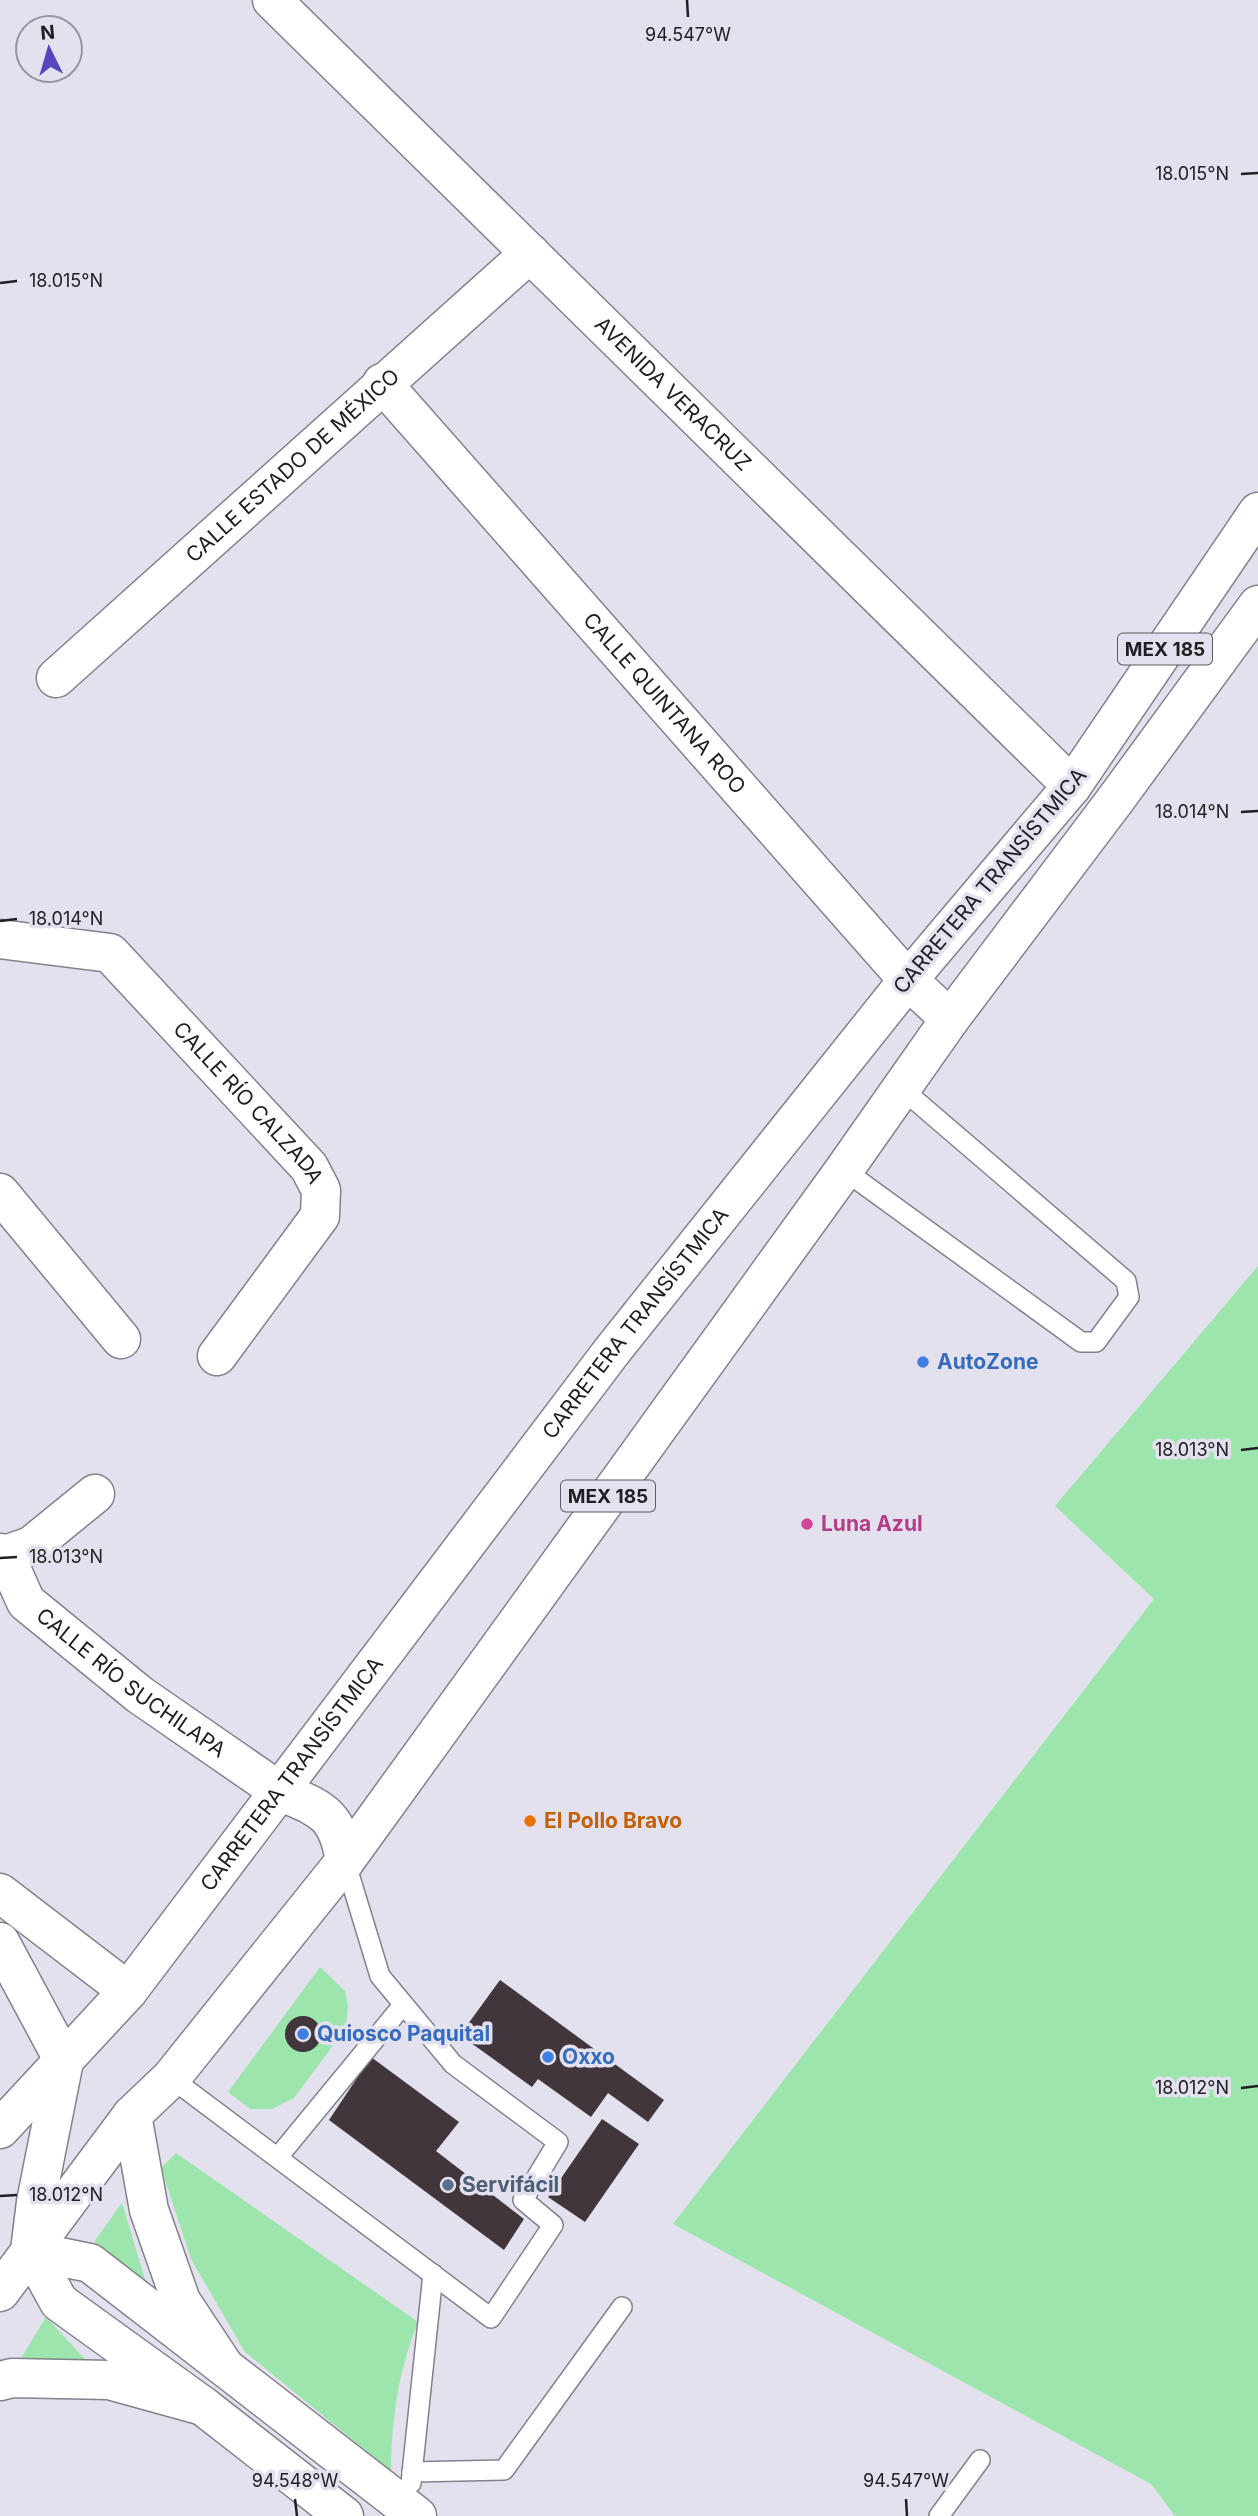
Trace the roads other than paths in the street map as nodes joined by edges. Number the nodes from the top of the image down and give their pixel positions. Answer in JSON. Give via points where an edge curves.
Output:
{"nodes":[{"id":1,"x":272,"y":0,"type":"edge"},
{"id":2,"x":530,"y":253,"type":"junction"},
{"id":3,"x":382,"y":383,"type":"junction"},
{"id":4,"x":1258,"y":512,"type":"edge"},
{"id":5,"x":1258,"y":605,"type":"edge"},
{"id":6,"x":56,"y":678,"type":"dead end"},
{"id":7,"x":1072,"y":786,"type":"junction"},
{"id":8,"x":0,"y":939,"type":"edge"},
{"id":9,"x":908,"y":980,"type":"junction"},
{"id":10,"x":950,"y":1019,"type":"junction"},
{"id":11,"x":901,"y":1088,"type":"junction"},
{"id":12,"x":844,"y":1170,"type":"junction"},
{"id":13,"x":0,"y":1193,"type":"edge"},
{"id":14,"x":121,"y":1339,"type":"dead end"},
{"id":15,"x":217,"y":1356,"type":"dead end"},
{"id":16,"x":94,"y":1494,"type":"dead end"},
{"id":17,"x":3,"y":1554,"type":"edge"},
{"id":18,"x":279,"y":1791,"type":"junction"},
{"id":19,"x":345,"y":1861,"type":"junction"},
{"id":20,"x":0,"y":1893,"type":"edge"},
{"id":21,"x":0,"y":1942,"type":"edge"},
{"id":22,"x":128,"y":1991,"type":"junction"},
{"id":23,"x":404,"y":2005,"type":"junction"},
{"id":24,"x":64,"y":2061,"type":"junction"},
{"id":25,"x":171,"y":2078,"type":"junction"},
{"id":26,"x":132,"y":2115,"type":"junction"},
{"id":27,"x":1,"y":2127,"type":"edge"},
{"id":28,"x":278,"y":2157,"type":"junction"},
{"id":29,"x":16,"y":2253,"type":"edge"},
{"id":30,"x":433,"y":2274,"type":"junction"},
{"id":31,"x":0,"y":2292,"type":"edge"},
{"id":32,"x":621,"y":2307,"type":"dead end"},
{"id":33,"x":224,"y":2366,"type":"junction"},
{"id":34,"x":0,"y":2381,"type":"edge"},
{"id":35,"x":203,"y":2406,"type":"junction"},
{"id":36,"x":980,"y":2460,"type":"dead end"},
{"id":37,"x":412,"y":2472,"type":"junction"},
{"id":38,"x":412,"y":2512,"type":"edge"},
{"id":39,"x":344,"y":2516,"type":"edge"},
{"id":40,"x":939,"y":2516,"type":"edge"}],
"edges":[{"from":1,"to":2,"type":"main road","name":"AVENIDA VERACRUZ"},
{"from":2,"to":3,"type":"main road","name":"CALLE ESTADO DE MÉXICO"},
{"from":2,"to":7,"type":"main road","name":"AVENIDA VERACRUZ"},
{"from":3,"to":6,"type":"main road","name":"CALLE ESTADO DE MÉXICO"},
{"from":3,"to":9,"type":"main road","name":"CALLE QUINTANA ROO"},
{"from":4,"to":7,"type":"main road","name":"CARRETERA TRANSÍSTMICA","number":"MEX 185"},
{"from":5,"to":10,"type":"main road","name":"CARRETERA TRANSÍSTMICA","number":"MEX 185"},
{"from":7,"to":9,"type":"main road","name":"CARRETERA TRANSÍSTMICA","number":"MEX 185"},
{"from":8,"to":15,"type":"main road","name":"CALLE RÍO CALZADA","via":[[110,953],[315,1178],[321,1190],[320,1216]]},
{"from":9,"to":10,"type":"main road","name":"CALLE QUINTANA ROO"},
{"from":9,"to":18,"type":"main road","name":"CARRETERA TRANSÍSTMICA","number":"MEX 185","via":[[612,1351]]},
{"from":10,"to":11,"type":"main road","name":"CARRETERA TRANSÍSTMICA","number":"MEX 185"},
{"from":11,"to":12,"type":"main road","name":"CARRETERA TRANSÍSTMICA","number":"MEX 185"},
{"from":11,"to":12,"type":"lane","via":[[1126,1281],[1129,1297],[1096,1342],[1082,1342]]},
{"from":12,"to":19,"type":"main road","name":"CARRETERA TRANSÍSTMICA","number":"MEX 185"},
{"from":13,"to":14,"type":"main road"},
{"from":16,"to":17,"type":"main road","via":[[31,1546]]},
{"from":17,"to":18,"type":"main road","name":"CALLE RÍO SUCHILAPA","via":[[26,1602],[140,1695]]},
{"from":18,"to":19,"type":"main road","name":"CALLE RÍO SUCHILAPA","via":[[332,1819]]},
{"from":18,"to":22,"type":"main road","name":"CARRETERA TRANSÍSTMICA","number":"MEX 185"},
{"from":19,"to":23,"type":"lane","via":[[380,1976]]},
{"from":19,"to":25,"type":"main road","name":"CARRETERA TRANSÍSTMICA","number":"MEX 185"},
{"from":20,"to":22,"type":"main road"},
{"from":21,"to":24,"type":"main road"},
{"from":22,"to":24,"type":"main road","name":"CARRETERA TRANSÍSTMICA","number":"MEX 185"},
{"from":23,"to":28,"type":"lane"},
{"from":23,"to":30,"type":"lane","via":[[453,2064],[558,2142],[523,2200],[553,2225],[491,2318]]},
{"from":24,"to":27,"type":"main road","name":"CARRETERA TRANSÍSTMICA","number":"MEX 185"},
{"from":24,"to":29,"type":"main road","via":[[36,2202]]},
{"from":25,"to":26,"type":"main road","name":"CARRETERA TRANSÍSTMICA","number":"MEX 185"},
{"from":25,"to":28,"type":"lane"},
{"from":26,"to":29,"type":"main road","name":"CARRETERA TRANSÍSTMICA","number":"MEX 185","via":[[85,2181]]},
{"from":26,"to":33,"type":"main road","via":[[149,2210],[181,2301]]},
{"from":28,"to":30,"type":"lane"},
{"from":29,"to":31,"type":"main road","number":"MEX 185"},
{"from":29,"to":33,"type":"main road","via":[[90,2263]]},
{"from":29,"to":35,"type":"main road","via":[[59,2302]]},
{"from":30,"to":37,"type":"lane"},
{"from":32,"to":37,"type":"lane","via":[[504,2470]]},
{"from":33,"to":38,"type":"main road"},
{"from":34,"to":35,"type":"main road","via":[[109,2380]]},
{"from":35,"to":39,"type":"main road"},
{"from":36,"to":40,"type":"lane"},
{"from":37,"to":38,"type":"lane"}]}
